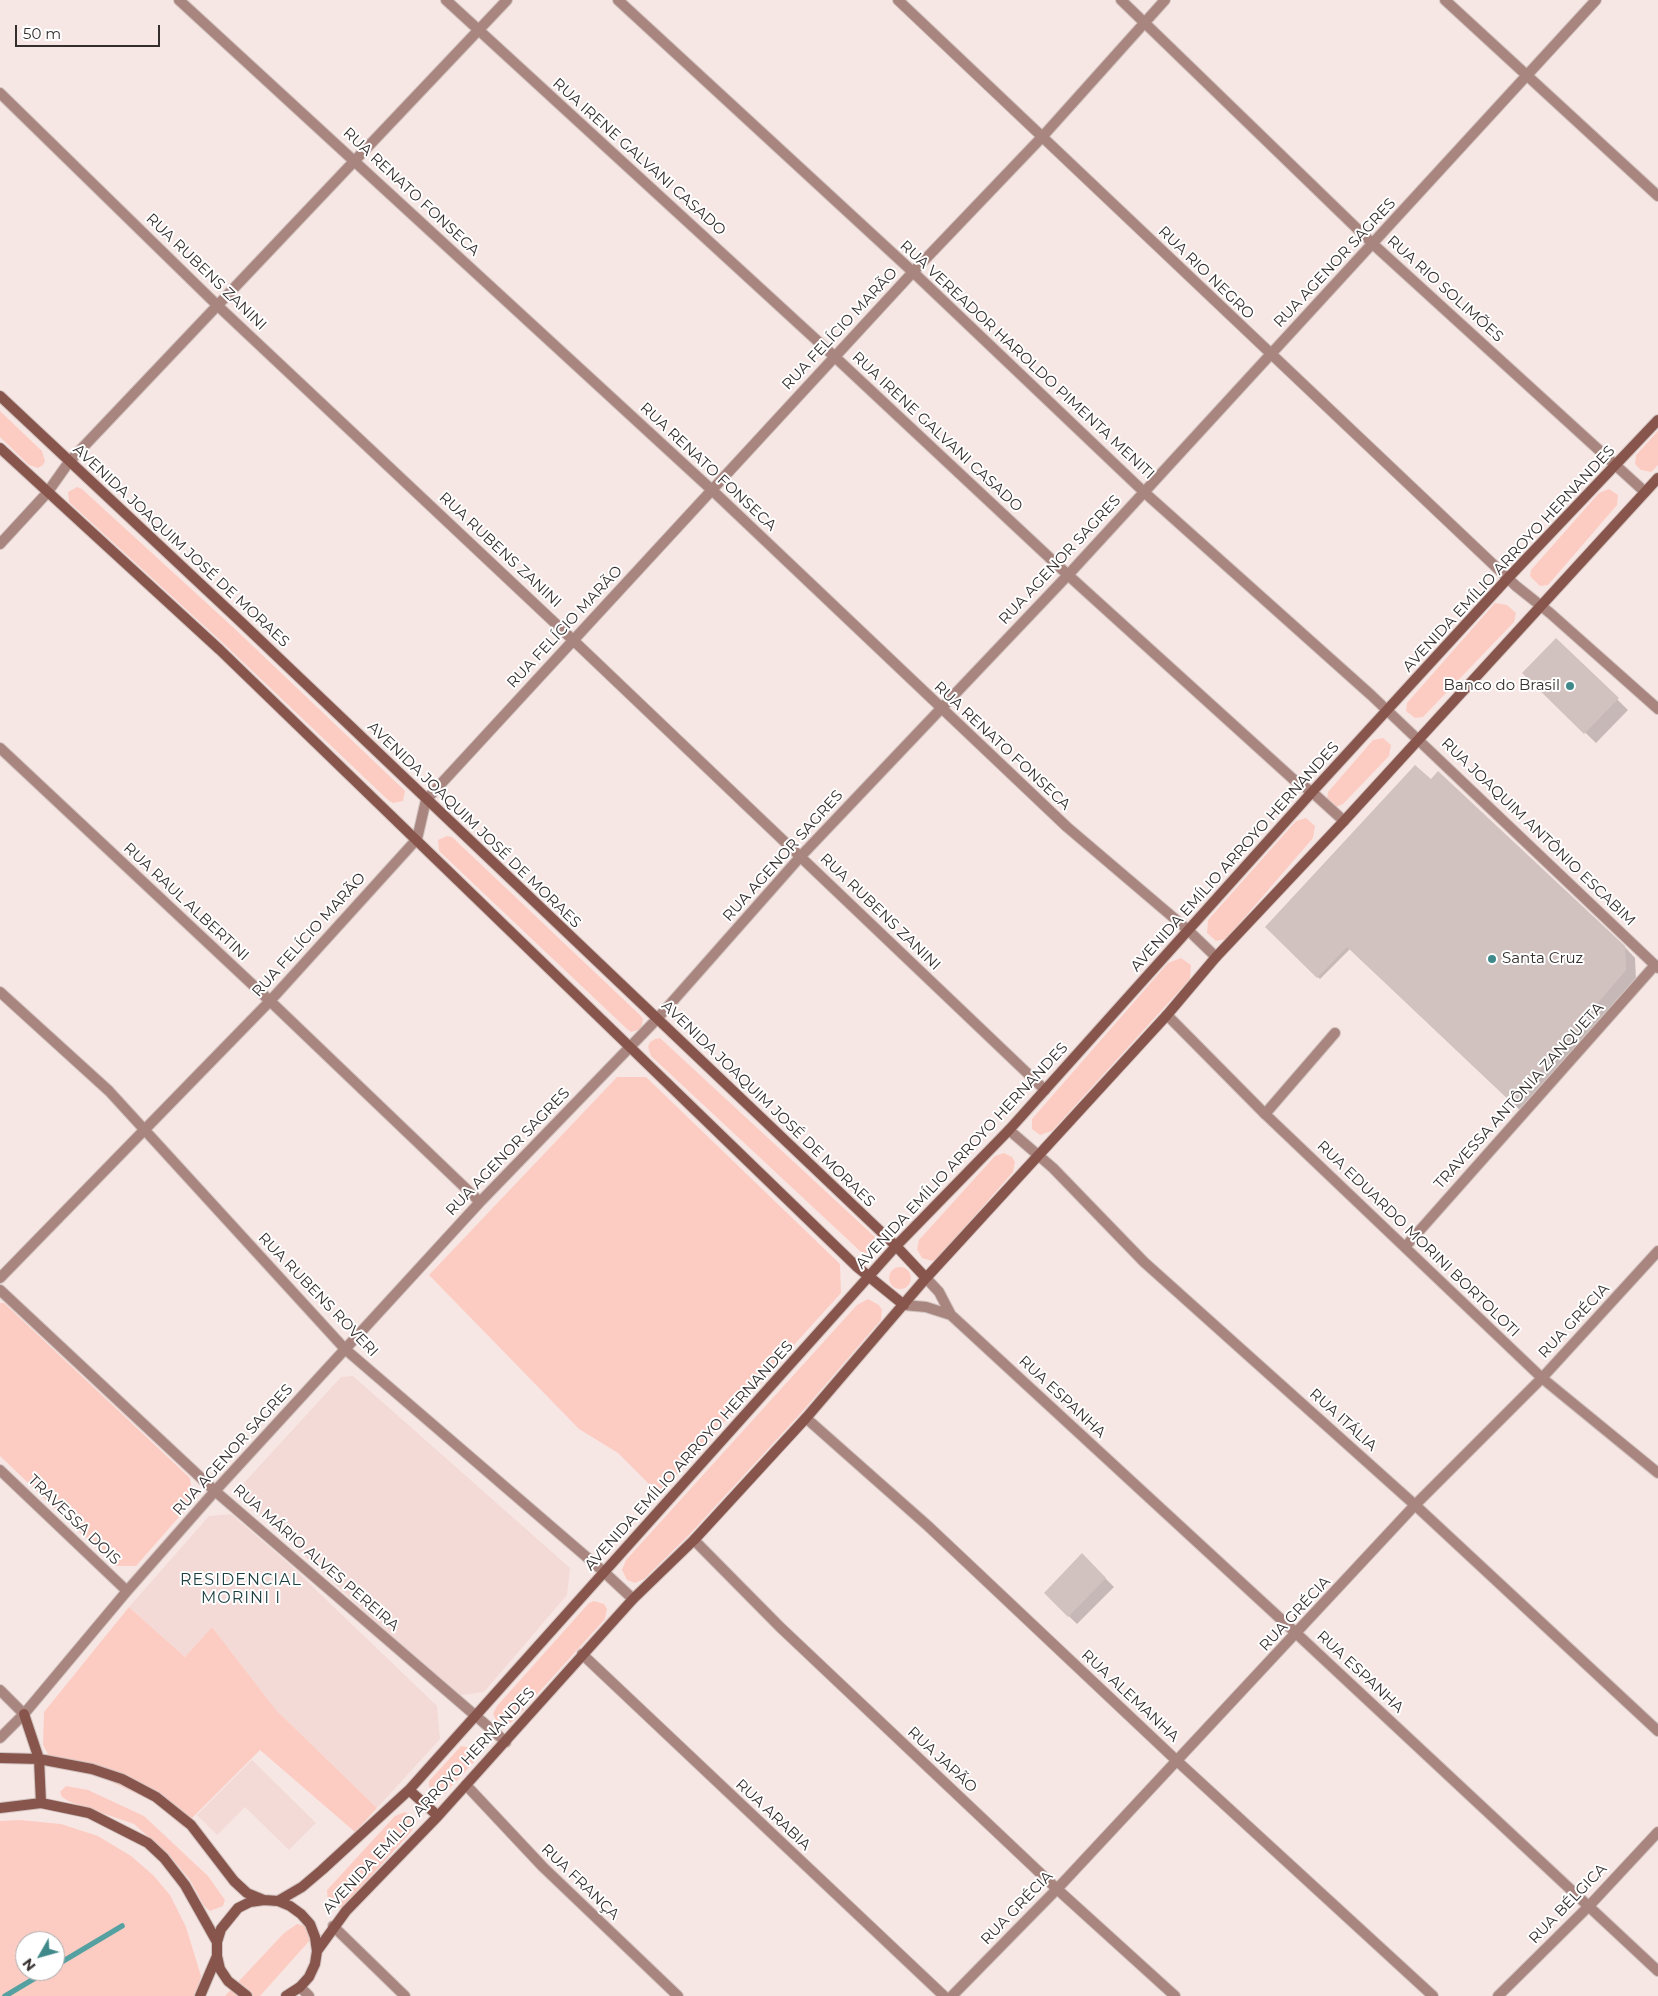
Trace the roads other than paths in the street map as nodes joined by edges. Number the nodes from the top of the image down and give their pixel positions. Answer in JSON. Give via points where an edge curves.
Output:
{"nodes":[{"id":1,"x":179,"y":0,"type":"edge"},
{"id":2,"x":446,"y":0,"type":"edge"},
{"id":3,"x":507,"y":0,"type":"edge"},
{"id":4,"x":618,"y":0,"type":"edge"},
{"id":5,"x":898,"y":0,"type":"edge"},
{"id":6,"x":1122,"y":0,"type":"edge"},
{"id":7,"x":1165,"y":0,"type":"edge"},
{"id":8,"x":1445,"y":0,"type":"edge"},
{"id":9,"x":1596,"y":0,"type":"edge"},
{"id":10,"x":1144,"y":22,"type":"junction"},
{"id":11,"x":478,"y":30,"type":"junction"},
{"id":12,"x":1528,"y":76,"type":"junction"},
{"id":13,"x":0,"y":93,"type":"edge"},
{"id":14,"x":1043,"y":136,"type":"junction"},
{"id":15,"x":354,"y":160,"type":"junction"},
{"id":16,"x":1658,"y":196,"type":"edge"},
{"id":17,"x":1374,"y":245,"type":"junction"},
{"id":18,"x":913,"y":272,"type":"junction"},
{"id":19,"x":218,"y":306,"type":"junction"},
{"id":20,"x":1269,"y":354,"type":"junction"},
{"id":21,"x":835,"y":357,"type":"junction"},
{"id":22,"x":0,"y":396,"type":"edge"},
{"id":23,"x":1658,"y":420,"type":"edge"},
{"id":24,"x":0,"y":448,"type":"edge"},
{"id":25,"x":69,"y":462,"type":"junction"},
{"id":26,"x":1616,"y":466,"type":"junction"},
{"id":27,"x":1658,"y":478,"type":"edge"},
{"id":28,"x":713,"y":491,"type":"junction"},
{"id":29,"x":1144,"y":492,"type":"junction"},
{"id":30,"x":1645,"y":492,"type":"junction"},
{"id":31,"x":47,"y":493,"type":"junction"},
{"id":32,"x":0,"y":544,"type":"edge"},
{"id":33,"x":1068,"y":575,"type":"junction"},
{"id":34,"x":1508,"y":578,"type":"junction"},
{"id":35,"x":1542,"y":605,"type":"junction"},
{"id":36,"x":574,"y":640,"type":"junction"},
{"id":37,"x":941,"y":709,"type":"junction"},
{"id":38,"x":1658,"y":709,"type":"edge"},
{"id":39,"x":1387,"y":712,"type":"junction"},
{"id":40,"x":1418,"y":739,"type":"junction"},
{"id":41,"x":0,"y":748,"type":"edge"},
{"id":42,"x":1312,"y":792,"type":"junction"},
{"id":43,"x":426,"y":800,"type":"junction"},
{"id":44,"x":1344,"y":821,"type":"junction"},
{"id":45,"x":417,"y":839,"type":"junction"},
{"id":46,"x":801,"y":856,"type":"junction"},
{"id":47,"x":1188,"y":930,"type":"junction"},
{"id":48,"x":1216,"y":957,"type":"junction"},
{"id":49,"x":1656,"y":966,"type":"edge"},
{"id":50,"x":0,"y":992,"type":"edge"},
{"id":51,"x":270,"y":1001,"type":"junction"},
{"id":52,"x":1168,"y":1015,"type":"junction"},
{"id":53,"x":657,"y":1019,"type":"junction"},
{"id":54,"x":1335,"y":1033,"type":"dead end"},
{"id":55,"x":629,"y":1047,"type":"junction"},
{"id":56,"x":1045,"y":1090,"type":"junction"},
{"id":57,"x":1265,"y":1114,"type":"junction"},
{"id":58,"x":143,"y":1128,"type":"junction"},
{"id":59,"x":1009,"y":1130,"type":"junction"},
{"id":60,"x":1039,"y":1155,"type":"junction"},
{"id":61,"x":480,"y":1202,"type":"junction"},
{"id":62,"x":896,"y":1246,"type":"junction"},
{"id":63,"x":1405,"y":1247,"type":"junction"},
{"id":64,"x":1658,"y":1252,"type":"edge"},
{"id":65,"x":0,"y":1278,"type":"edge"},
{"id":66,"x":870,"y":1278,"type":"junction"},
{"id":67,"x":926,"y":1278,"type":"junction"},
{"id":68,"x":0,"y":1290,"type":"edge"},
{"id":69,"x":904,"y":1304,"type":"junction"},
{"id":70,"x":951,"y":1315,"type":"junction"},
{"id":71,"x":345,"y":1349,"type":"junction"},
{"id":72,"x":1542,"y":1378,"type":"junction"},
{"id":73,"x":806,"y":1418,"type":"junction"},
{"id":74,"x":0,"y":1470,"type":"edge"},
{"id":75,"x":1658,"y":1473,"type":"edge"},
{"id":76,"x":215,"y":1491,"type":"junction"},
{"id":77,"x":1416,"y":1505,"type":"junction"},
{"id":78,"x":694,"y":1540,"type":"junction"},
{"id":79,"x":604,"y":1572,"type":"junction"},
{"id":80,"x":127,"y":1591,"type":"junction"},
{"id":81,"x":633,"y":1599,"type":"junction"},
{"id":82,"x":1297,"y":1634,"type":"junction"},
{"id":83,"x":582,"y":1654,"type":"junction"},
{"id":84,"x":0,"y":1690,"type":"edge"},
{"id":85,"x":24,"y":1714,"type":"junction"},
{"id":86,"x":476,"y":1716,"type":"junction"},
{"id":87,"x":1658,"y":1731,"type":"edge"},
{"id":88,"x":0,"y":1738,"type":"edge"},
{"id":89,"x":506,"y":1742,"type":"junction"},
{"id":90,"x":0,"y":1758,"type":"edge"},
{"id":91,"x":39,"y":1759,"type":"junction"},
{"id":92,"x":1176,"y":1760,"type":"junction"},
{"id":93,"x":466,"y":1785,"type":"junction"},
{"id":94,"x":409,"y":1790,"type":"junction"},
{"id":95,"x":41,"y":1803,"type":"junction"},
{"id":96,"x":0,"y":1808,"type":"edge"},
{"id":97,"x":438,"y":1816,"type":"junction"},
{"id":98,"x":1658,"y":1832,"type":"edge"},
{"id":99,"x":1057,"y":1889,"type":"junction"},
{"id":100,"x":264,"y":1900,"type":"junction"},
{"id":101,"x":278,"y":1901,"type":"junction"},
{"id":102,"x":1588,"y":1906,"type":"junction"},
{"id":103,"x":333,"y":1926,"type":"junction"},
{"id":104,"x":217,"y":1942,"type":"junction"},
{"id":105,"x":317,"y":1951,"type":"junction"},
{"id":106,"x":217,"y":1956,"type":"junction"},
{"id":107,"x":1658,"y":1972,"type":"edge"},
{"id":108,"x":300,"y":1987,"type":"junction"},
{"id":109,"x":200,"y":1996,"type":"edge"},
{"id":110,"x":248,"y":1996,"type":"edge"},
{"id":111,"x":286,"y":1996,"type":"edge"},
{"id":112,"x":309,"y":1996,"type":"edge"},
{"id":113,"x":404,"y":1996,"type":"edge"},
{"id":114,"x":678,"y":1996,"type":"edge"},
{"id":115,"x":944,"y":1996,"type":"edge"},
{"id":116,"x":952,"y":1996,"type":"edge"},
{"id":117,"x":1175,"y":1996,"type":"edge"},
{"id":118,"x":1433,"y":1996,"type":"edge"},
{"id":119,"x":1498,"y":1996,"type":"edge"}],
"edges":[{"from":1,"to":15,"type":"street","name":"RUA RENATO FONSECA"},
{"from":2,"to":11,"type":"street","name":"RUA IRENE GALVANI CASADO"},
{"from":3,"to":11,"type":"street"},
{"from":4,"to":18,"type":"street","name":"RUA VEREADOR HAROLDO PIMENTA MENITI"},
{"from":5,"to":14,"type":"street","name":"RUA RIO NEGRO"},
{"from":6,"to":10,"type":"street","name":"RUA RIO SOLIMÕES"},
{"from":7,"to":10,"type":"street","name":"RUA FELÍCIO MARÃO"},
{"from":8,"to":12,"type":"street"},
{"from":9,"to":12,"type":"street","name":"RUA AGENOR SAGRES"},
{"from":10,"to":14,"type":"street","name":"RUA FELÍCIO MARÃO"},
{"from":10,"to":17,"type":"street","name":"RUA RIO SOLIMÕES"},
{"from":11,"to":15,"type":"street"},
{"from":11,"to":21,"type":"street","name":"RUA IRENE GALVANI CASADO"},
{"from":12,"to":16,"type":"street"},
{"from":12,"to":17,"type":"street","name":"RUA AGENOR SAGRES"},
{"from":13,"to":19,"type":"street","name":"RUA RUBENS ZANINI"},
{"from":14,"to":18,"type":"street","name":"RUA FELÍCIO MARÃO"},
{"from":14,"to":20,"type":"street","name":"RUA RIO NEGRO"},
{"from":15,"to":19,"type":"street"},
{"from":15,"to":28,"type":"street","name":"RUA RENATO FONSECA"},
{"from":17,"to":20,"type":"street","name":"RUA AGENOR SAGRES"},
{"from":17,"to":26,"type":"street","name":"RUA RIO SOLIMÕES"},
{"from":18,"to":21,"type":"street","name":"RUA FELÍCIO MARÃO"},
{"from":18,"to":29,"type":"street","name":"RUA VEREADOR HAROLDO PIMENTA MENITI"},
{"from":19,"to":25,"type":"street"},
{"from":19,"to":36,"type":"street","name":"RUA RUBENS ZANINI"},
{"from":20,"to":29,"type":"street","name":"RUA AGENOR SAGRES"},
{"from":20,"to":34,"type":"street","name":"RUA RIO NEGRO"},
{"from":21,"to":28,"type":"street","name":"RUA FELÍCIO MARÃO"},
{"from":21,"to":33,"type":"street","name":"RUA IRENE GALVANI CASADO"},
{"from":22,"to":25,"type":"main road","name":"AVENIDA JOAQUIM JOSÉ DE MORAES"},
{"from":23,"to":26,"type":"main road","name":"AVENIDA EMÍLIO ARROYO HERNANDES"},
{"from":24,"to":31,"type":"main road"},
{"from":25,"to":31,"type":"street"},
{"from":25,"to":43,"type":"main road","name":"AVENIDA JOAQUIM JOSÉ DE MORAES"},
{"from":26,"to":30,"type":"street","name":"RUA RIO SOLIMÕES"},
{"from":26,"to":34,"type":"main road","name":"AVENIDA EMÍLIO ARROYO HERNANDES"},
{"from":27,"to":30,"type":"main road","name":"AVENIDA EMÍLIO ARROYO HERNANDES"},
{"from":28,"to":36,"type":"street","name":"RUA FELÍCIO MARÃO"},
{"from":28,"to":37,"type":"street","name":"RUA RENATO FONSECA"},
{"from":29,"to":33,"type":"street","name":"RUA AGENOR SAGRES"},
{"from":29,"to":39,"type":"street","name":"RUA VEREADOR HAROLDO PIMENTA MENITI","via":[[1372,695]]},
{"from":30,"to":35,"type":"main road","name":"AVENIDA EMÍLIO ARROYO HERNANDES"},
{"from":31,"to":32,"type":"street"},
{"from":31,"to":45,"type":"main road","via":[[220,650]]},
{"from":33,"to":37,"type":"street","name":"RUA AGENOR SAGRES"},
{"from":33,"to":42,"type":"street","name":"RUA IRENE GALVANI CASADO","via":[[1293,780]]},
{"from":34,"to":35,"type":"street","name":"RUA RIO NEGRO"},
{"from":34,"to":39,"type":"main road","name":"AVENIDA EMÍLIO ARROYO HERNANDES"},
{"from":35,"to":38,"type":"street","name":"RUA RIO NEGRO"},
{"from":35,"to":40,"type":"main road","name":"AVENIDA EMÍLIO ARROYO HERNANDES"},
{"from":36,"to":43,"type":"street","name":"RUA FELÍCIO MARÃO"},
{"from":36,"to":46,"type":"street","name":"RUA RUBENS ZANINI"},
{"from":37,"to":46,"type":"street","name":"RUA AGENOR SAGRES"},
{"from":37,"to":47,"type":"street","name":"RUA RENATO FONSECA","via":[[1067,827]]},
{"from":39,"to":40,"type":"street","name":"RUA VEREADOR HAROLDO PIMENTA MENITI"},
{"from":39,"to":42,"type":"main road","name":"AVENIDA EMÍLIO ARROYO HERNANDES"},
{"from":40,"to":44,"type":"main road","name":"AVENIDA EMÍLIO ARROYO HERNANDES"},
{"from":40,"to":49,"type":"street","name":"RUA JOAQUIM ANTÔNIO ESCABIM"},
{"from":41,"to":51,"type":"street","name":"RUA RAUL ALBERTINI"},
{"from":42,"to":44,"type":"street","name":"RUA IRENE GALVANI CASADO"},
{"from":42,"to":47,"type":"main road","name":"AVENIDA EMÍLIO ARROYO HERNANDES"},
{"from":43,"to":45,"type":"street","name":"RUA FELÍCIO MARÃO"},
{"from":43,"to":53,"type":"main road","name":"AVENIDA JOAQUIM JOSÉ DE MORAES"},
{"from":44,"to":48,"type":"main road","name":"AVENIDA EMÍLIO ARROYO HERNANDES"},
{"from":45,"to":51,"type":"street","name":"RUA FELÍCIO MARÃO"},
{"from":45,"to":55,"type":"main road"},
{"from":46,"to":53,"type":"street","name":"RUA AGENOR SAGRES"},
{"from":46,"to":56,"type":"street","name":"RUA RUBENS ZANINI"},
{"from":47,"to":48,"type":"street","name":"RUA RENATO FONSECA"},
{"from":47,"to":56,"type":"main road","name":"AVENIDA EMÍLIO ARROYO HERNANDES"},
{"from":48,"to":52,"type":"main road","name":"AVENIDA EMÍLIO ARROYO HERNANDES"},
{"from":49,"to":63,"type":"street","name":"TRAVESSA ANTÔNIA ZANQUETA"},
{"from":50,"to":58,"type":"street","name":"RUA RUBENS ROVERI","via":[[109,1091]]},
{"from":51,"to":58,"type":"street","name":"RUA FELÍCIO MARÃO"},
{"from":51,"to":61,"type":"street","name":"RUA RAUL ALBERTINI"},
{"from":52,"to":57,"type":"street","name":"RUA EDUARDO MORINI BORTOLOTI"},
{"from":52,"to":60,"type":"main road","name":"AVENIDA EMÍLIO ARROYO HERNANDES"},
{"from":53,"to":55,"type":"street","name":"RUA AGENOR SAGRES"},
{"from":53,"to":62,"type":"main road","name":"AVENIDA JOAQUIM JOSÉ DE MORAES"},
{"from":54,"to":57,"type":"street"},
{"from":55,"to":61,"type":"street","name":"RUA AGENOR SAGRES"},
{"from":55,"to":66,"type":"main road"},
{"from":56,"to":59,"type":"main road","name":"AVENIDA EMÍLIO ARROYO HERNANDES"},
{"from":57,"to":63,"type":"street","name":"RUA EDUARDO MORINI BORTOLOTI"},
{"from":58,"to":65,"type":"street","name":"RUA FELÍCIO MARÃO"},
{"from":58,"to":71,"type":"street","name":"RUA RUBENS ROVERI"},
{"from":59,"to":60,"type":"street","name":"RUA ITÁLIA"},
{"from":59,"to":62,"type":"main road","name":"AVENIDA EMÍLIO ARROYO HERNANDES"},
{"from":60,"to":67,"type":"main road","name":"AVENIDA EMÍLIO ARROYO HERNANDES"},
{"from":60,"to":77,"type":"street","name":"RUA ITÁLIA","via":[[1144,1262]]},
{"from":61,"to":71,"type":"street","name":"RUA AGENOR SAGRES"},
{"from":62,"to":66,"type":"main road","name":"AVENIDA EMÍLIO ARROYO HERNANDES"},
{"from":62,"to":67,"type":"main road","name":"AVENIDA JOAQUIM JOSÉ DE MORAES"},
{"from":63,"to":72,"type":"street","name":"RUA EDUARDO MORINI BORTOLOTI"},
{"from":64,"to":72,"type":"street","name":"RUA GRÉCIA"},
{"from":66,"to":69,"type":"main road"},
{"from":66,"to":79,"type":"main road","name":"AVENIDA EMÍLIO ARROYO HERNANDES"},
{"from":67,"to":69,"type":"main road","name":"AVENIDA EMÍLIO ARROYO HERNANDES"},
{"from":67,"to":70,"type":"street","name":"RUA ESPANHA","via":[[939,1292]]},
{"from":68,"to":76,"type":"street","name":"RUA MÁRIO ALVES PEREIRA"},
{"from":69,"to":70,"type":"street","name":"RUA ESPANHA"},
{"from":69,"to":73,"type":"main road","name":"AVENIDA EMÍLIO ARROYO HERNANDES"},
{"from":70,"to":82,"type":"street","name":"RUA ESPANHA"},
{"from":71,"to":76,"type":"street","name":"RUA AGENOR SAGRES"},
{"from":71,"to":79,"type":"street","name":"RUA RUBENS ROVERI"},
{"from":72,"to":75,"type":"street","name":"RUA EDUARDO MORINI BORTOLOTI"},
{"from":72,"to":77,"type":"street","name":"RUA GRÉCIA"},
{"from":73,"to":78,"type":"main road","name":"AVENIDA EMÍLIO ARROYO HERNANDES"},
{"from":73,"to":92,"type":"street","name":"RUA ALEMANHA","via":[[928,1526]]},
{"from":74,"to":80,"type":"street","name":"TRAVESSA DOIS"},
{"from":76,"to":80,"type":"street","name":"RUA AGENOR SAGRES"},
{"from":76,"to":86,"type":"street","name":"RUA MÁRIO ALVES PEREIRA"},
{"from":77,"to":82,"type":"street","name":"RUA GRÉCIA"},
{"from":77,"to":87,"type":"street","name":"RUA ITÁLIA"},
{"from":78,"to":81,"type":"main road","name":"AVENIDA EMÍLIO ARROYO HERNANDES"},
{"from":78,"to":99,"type":"street","name":"RUA JAPÃO","via":[[780,1627]]},
{"from":79,"to":81,"type":"street","name":"RUA RUBENS ROVERI"},
{"from":79,"to":86,"type":"main road","name":"AVENIDA EMÍLIO ARROYO HERNANDES"},
{"from":80,"to":85,"type":"street","name":"RUA AGENOR SAGRES"},
{"from":81,"to":83,"type":"main road","name":"AVENIDA EMÍLIO ARROYO HERNANDES"},
{"from":82,"to":92,"type":"street","name":"RUA GRÉCIA"},
{"from":82,"to":102,"type":"street","name":"RUA ESPANHA"},
{"from":83,"to":89,"type":"main road","name":"AVENIDA EMÍLIO ARROYO HERNANDES"},
{"from":83,"to":115,"type":"street","name":"RUA ARABIA"},
{"from":84,"to":85,"type":"street"},
{"from":85,"to":88,"type":"street","name":"RUA AGENOR SAGRES"},
{"from":85,"to":91,"type":"main road"},
{"from":86,"to":89,"type":"street","name":"RUA MÁRIO ALVES PEREIRA"},
{"from":86,"to":94,"type":"main road","name":"AVENIDA EMÍLIO ARROYO HERNANDES"},
{"from":89,"to":93,"type":"main road","name":"AVENIDA EMÍLIO ARROYO HERNANDES"},
{"from":90,"to":91,"type":"main road"},
{"from":91,"to":95,"type":"main road"},
{"from":91,"to":100,"type":"main road","via":[[92,1769],[122,1779],[156,1797],[191,1825],[234,1881],[247,1893]]},
{"from":92,"to":99,"type":"street","name":"RUA GRÉCIA"},
{"from":92,"to":118,"type":"street","name":"RUA ALEMANHA"},
{"from":93,"to":97,"type":"main road","name":"AVENIDA EMÍLIO ARROYO HERNANDES"},
{"from":93,"to":114,"type":"street","name":"RUA FRANÇA","via":[[543,1867]]},
{"from":94,"to":97,"type":"main road"},
{"from":94,"to":101,"type":"main road","name":"AVENIDA EMÍLIO ARROYO HERNANDES","via":[[309,1881]]},
{"from":95,"to":96,"type":"main road"},
{"from":95,"to":104,"type":"main road","via":[[89,1813],[148,1843],[185,1885]]},
{"from":97,"to":103,"type":"main road","name":"AVENIDA EMÍLIO ARROYO HERNANDES"},
{"from":98,"to":102,"type":"street","name":"RUA BÉLGICA"},
{"from":99,"to":116,"type":"street","name":"RUA GRÉCIA"},
{"from":99,"to":117,"type":"street","name":"RUA JAPÃO"},
{"from":100,"to":101,"type":"main road"},
{"from":100,"to":104,"type":"main road","via":[[238,1908],[221,1929]]},
{"from":101,"to":105,"type":"main road","via":[[302,1914],[310,1924]]},
{"from":102,"to":107,"type":"street","name":"RUA ESPANHA"},
{"from":102,"to":119,"type":"street","name":"RUA BÉLGICA"},
{"from":103,"to":105,"type":"main road","name":"AVENIDA EMÍLIO ARROYO HERNANDES"},
{"from":103,"to":113,"type":"street"},
{"from":104,"to":106,"type":"main road"},
{"from":105,"to":108,"type":"main road","via":[[309,1977]]},
{"from":106,"to":109,"type":"main road"},
{"from":106,"to":110,"type":"main road","via":[[228,1981]]},
{"from":108,"to":111,"type":"main road"},
{"from":108,"to":112,"type":"street"}]}
